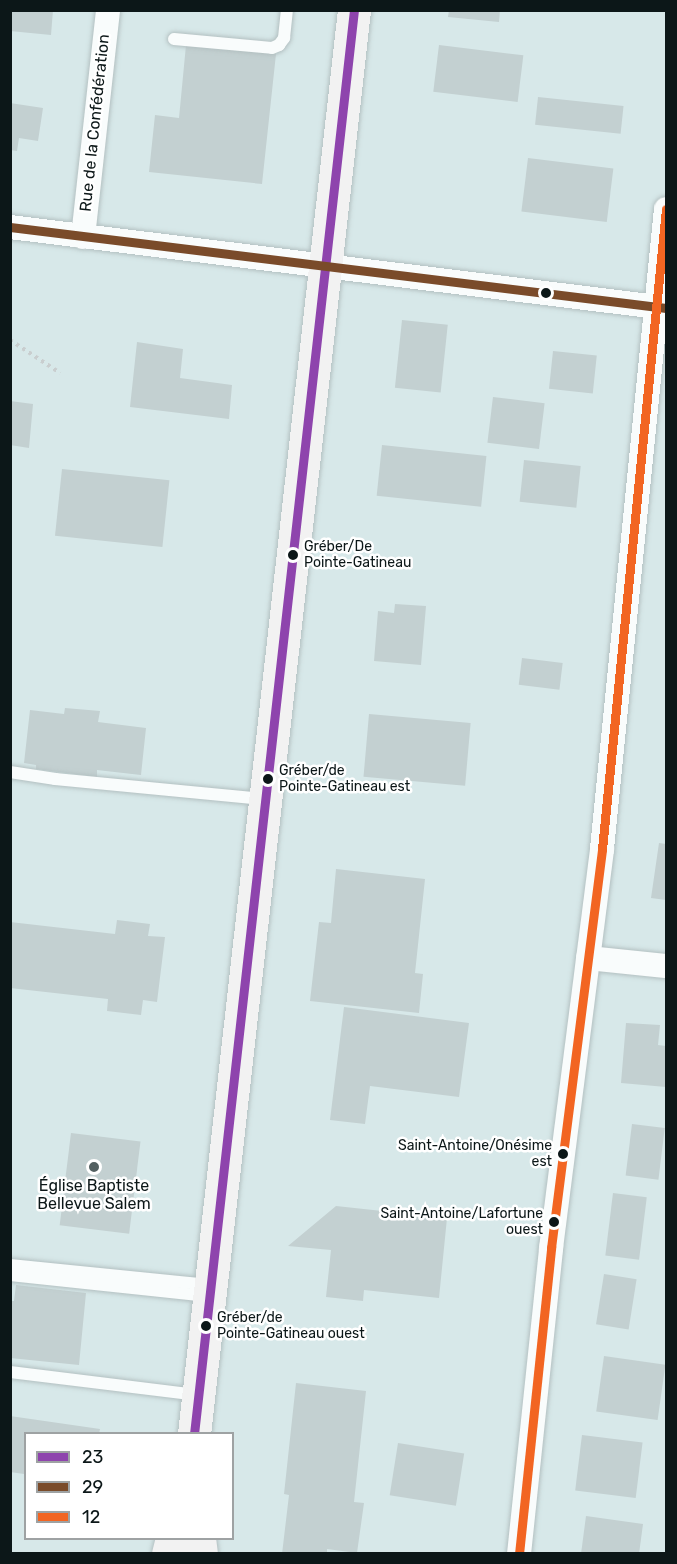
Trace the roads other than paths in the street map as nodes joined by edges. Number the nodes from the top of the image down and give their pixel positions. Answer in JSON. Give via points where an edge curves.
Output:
{"nodes":[{"id":1,"x":108,"y":10,"type":"edge"},
{"id":2,"x":286,"y":10,"type":"edge"},
{"id":3,"x":354,"y":10,"type":"edge"},
{"id":4,"x":174,"y":39,"type":"dead end"},
{"id":5,"x":666,"y":209,"type":"edge"},
{"id":6,"x":10,"y":227,"type":"edge"},
{"id":7,"x":83,"y":237,"type":"junction"},
{"id":8,"x":325,"y":265,"type":"junction"},
{"id":9,"x":662,"y":307,"type":"edge"},
{"id":10,"x":10,"y":772,"type":"edge"},
{"id":11,"x":265,"y":799,"type":"junction"},
{"id":12,"x":588,"y":958,"type":"junction"},
{"id":13,"x":666,"y":966,"type":"edge"},
{"id":14,"x":10,"y":1265,"type":"edge"},
{"id":15,"x":10,"y":1275,"type":"edge"},
{"id":16,"x":210,"y":1290,"type":"junction"},
{"id":17,"x":10,"y":1372,"type":"edge"},
{"id":18,"x":198,"y":1395,"type":"junction"},
{"id":19,"x":194,"y":1432,"type":"edge"},
{"id":20,"x":519,"y":1554,"type":"edge"}],
"edges":[{"from":1,"to":7,"type":"street","name":"Rue de la Confédération"},
{"from":2,"to":4,"type":"lane","via":[[284,38],[272,48]]},
{"from":3,"to":8,"type":"main road"},
{"from":5,"to":9,"type":"street"},
{"from":6,"to":7,"type":"street"},
{"from":7,"to":8,"type":"street"},
{"from":8,"to":9,"type":"street"},
{"from":8,"to":11,"type":"main road"},
{"from":9,"to":12,"type":"street"},
{"from":10,"to":11,"type":"lane"},
{"from":11,"to":16,"type":"main road"},
{"from":12,"to":13,"type":"street"},
{"from":12,"to":20,"type":"street","via":[[551,1248]]},
{"from":14,"to":16,"type":"lane"},
{"from":15,"to":16,"type":"lane"},
{"from":16,"to":18,"type":"main road"},
{"from":17,"to":18,"type":"lane"},
{"from":18,"to":19,"type":"main road"}]}
